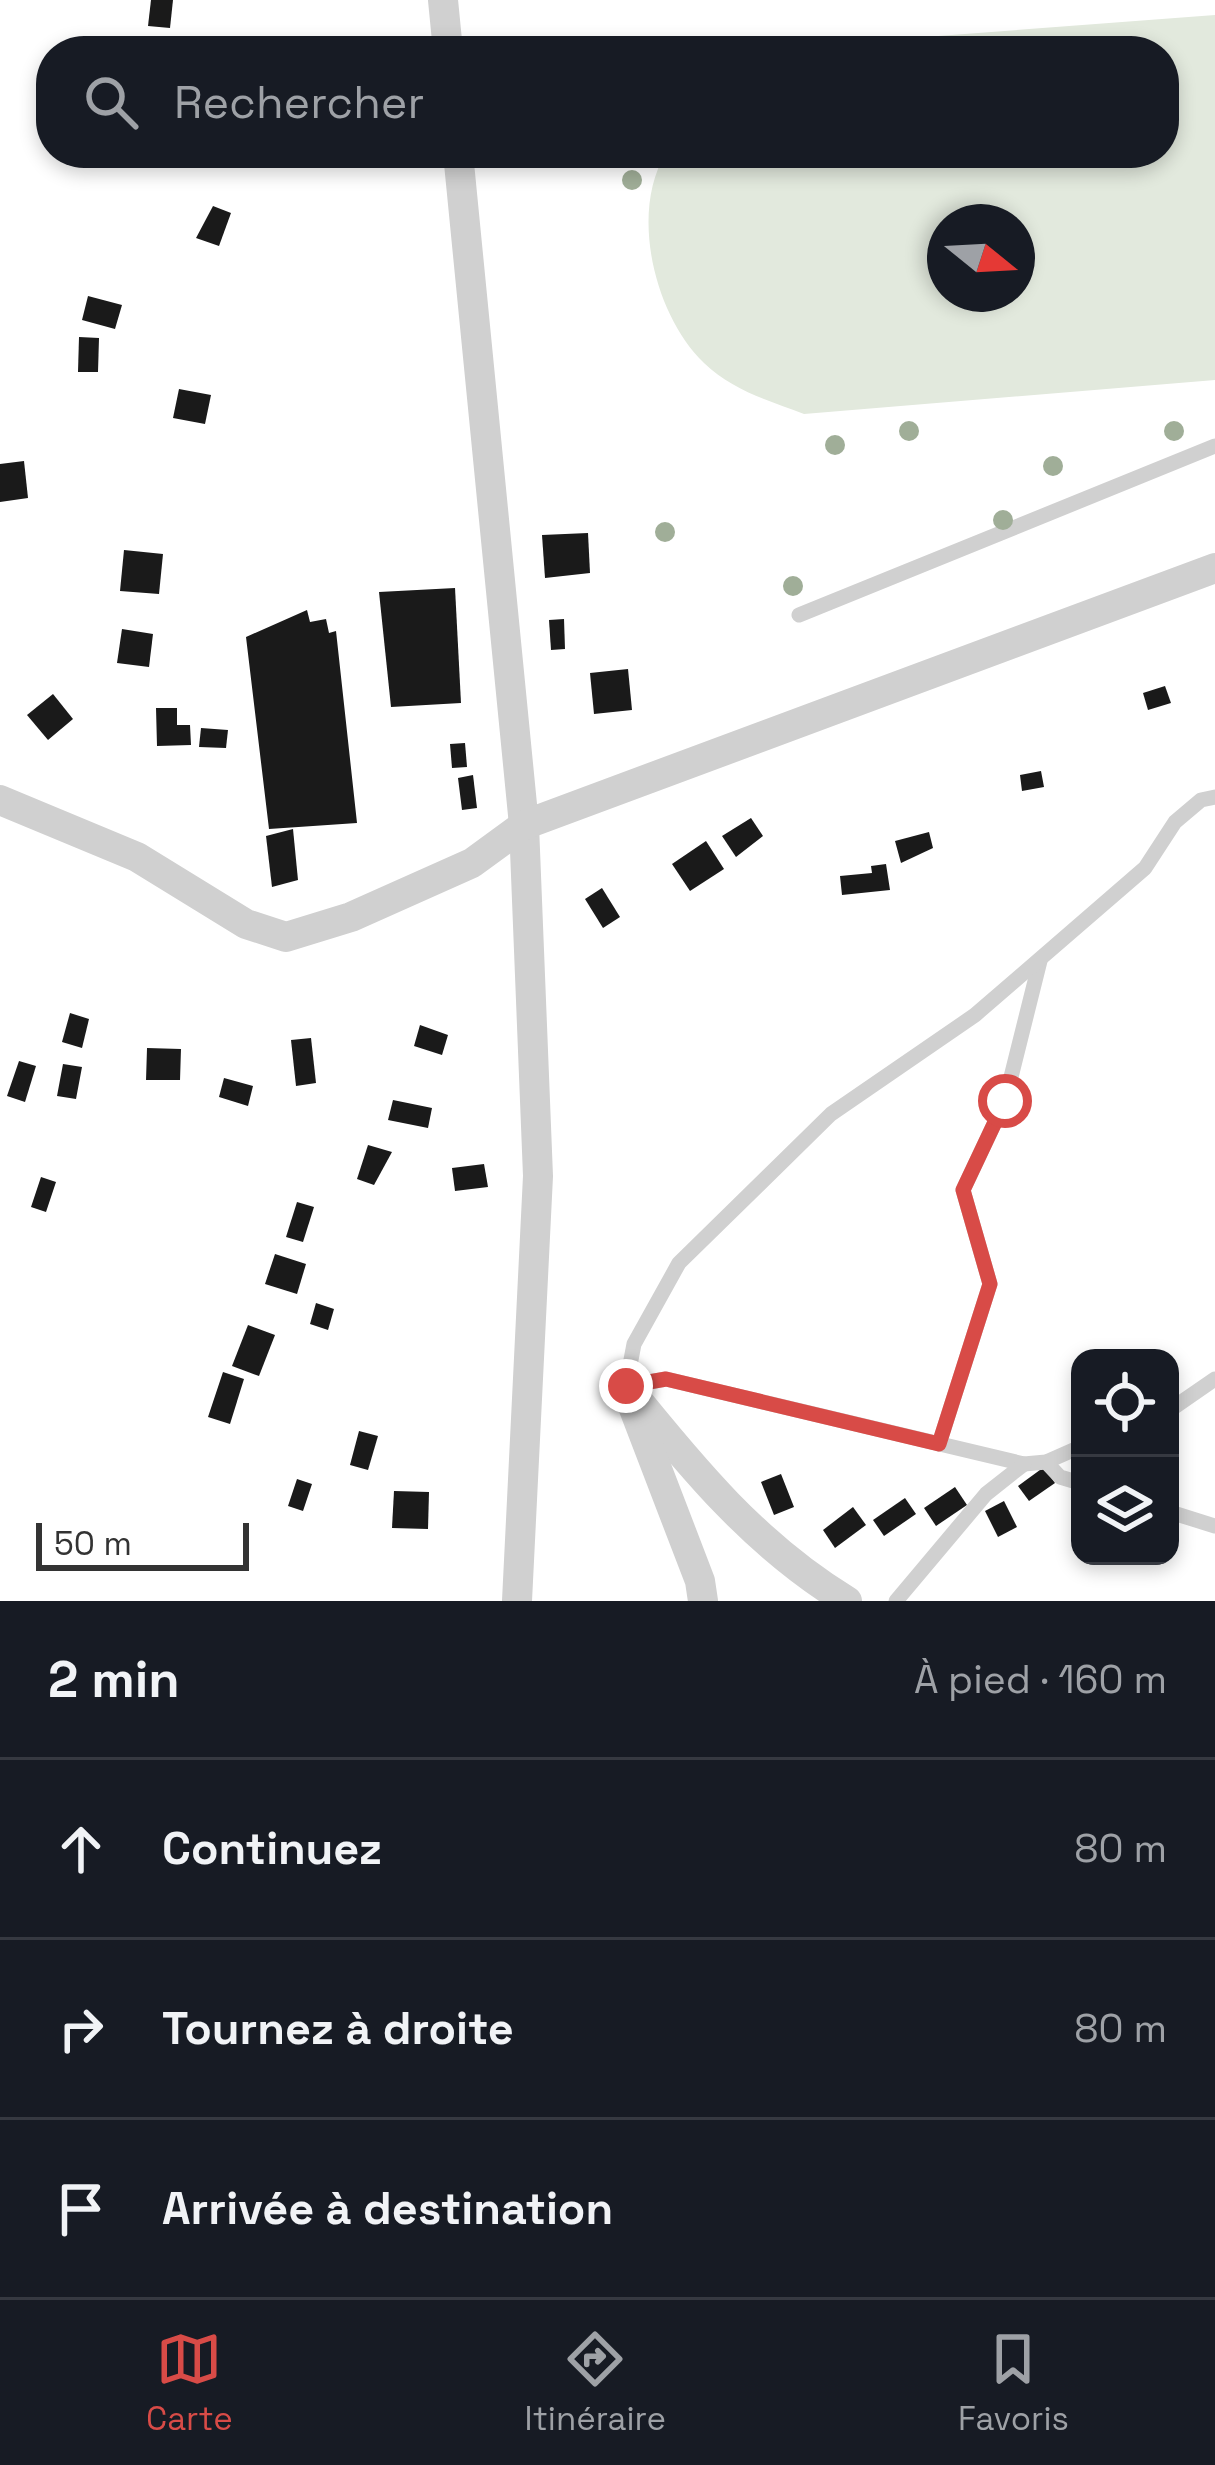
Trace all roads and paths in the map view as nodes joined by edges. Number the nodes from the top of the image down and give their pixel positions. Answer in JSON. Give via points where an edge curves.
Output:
{"nodes":[{"id":1,"x":443,"y":0,"type":"edge"},
{"id":2,"x":447,"y":36,"type":"edge"},
{"id":3,"x":459,"y":168,"type":"edge"},
{"id":4,"x":1215,"y":446,"type":"edge"},
{"id":5,"x":1215,"y":568,"type":"edge"},
{"id":6,"x":800,"y":615,"type":"dead end"},
{"id":7,"x":1215,"y":797,"type":"edge"},
{"id":8,"x":0,"y":800,"type":"edge"},
{"id":9,"x":524,"y":825,"type":"junction"},
{"id":10,"x":1041,"y":958,"type":"junction"},
{"id":11,"x":1215,"y":1379,"type":"edge"},
{"id":12,"x":626,"y":1386,"type":"junction"},
{"id":13,"x":1179,"y":1404,"type":"edge"},
{"id":14,"x":939,"y":1444,"type":"junction"},
{"id":15,"x":1071,"y":1451,"type":"edge"},
{"id":16,"x":1046,"y":1462,"type":"junction"},
{"id":17,"x":1024,"y":1464,"type":"junction"},
{"id":18,"x":1071,"y":1481,"type":"edge"},
{"id":19,"x":1179,"y":1515,"type":"edge"},
{"id":20,"x":1215,"y":1526,"type":"edge"},
{"id":21,"x":517,"y":1601,"type":"edge"},
{"id":22,"x":703,"y":1601,"type":"edge"},
{"id":23,"x":847,"y":1601,"type":"edge"},
{"id":24,"x":896,"y":1601,"type":"edge"}],
"edges":[{"from":1,"to":2,"type":"street"},
{"from":3,"to":9,"type":"street"},
{"from":4,"to":6,"type":"lane"},
{"from":5,"to":9,"type":"street"},
{"from":7,"to":10,"type":"lane","via":[[1175,822],[1145,868]]},
{"from":8,"to":9,"type":"street","via":[[137,857],[246,924],[286,937],[472,863]]},
{"from":9,"to":21,"type":"street","via":[[538,1176]]},
{"from":10,"to":12,"type":"lane","via":[[975,1016],[830,1114],[679,1263],[634,1343]]},
{"from":10,"to":14,"type":"lane","via":[[1005,1101],[963,1190],[990,1284]]},
{"from":11,"to":13,"type":"lane"},
{"from":12,"to":14,"type":"lane","via":[[666,1379]]},
{"from":12,"to":22,"type":"street"},
{"from":12,"to":23,"type":"street","via":[[760,1538]]},
{"from":14,"to":17,"type":"lane"},
{"from":15,"to":16,"type":"lane"},
{"from":16,"to":17,"type":"lane"},
{"from":16,"to":18,"type":"lane"},
{"from":17,"to":24,"type":"lane","via":[[986,1494]]},
{"from":19,"to":20,"type":"lane"}]}
